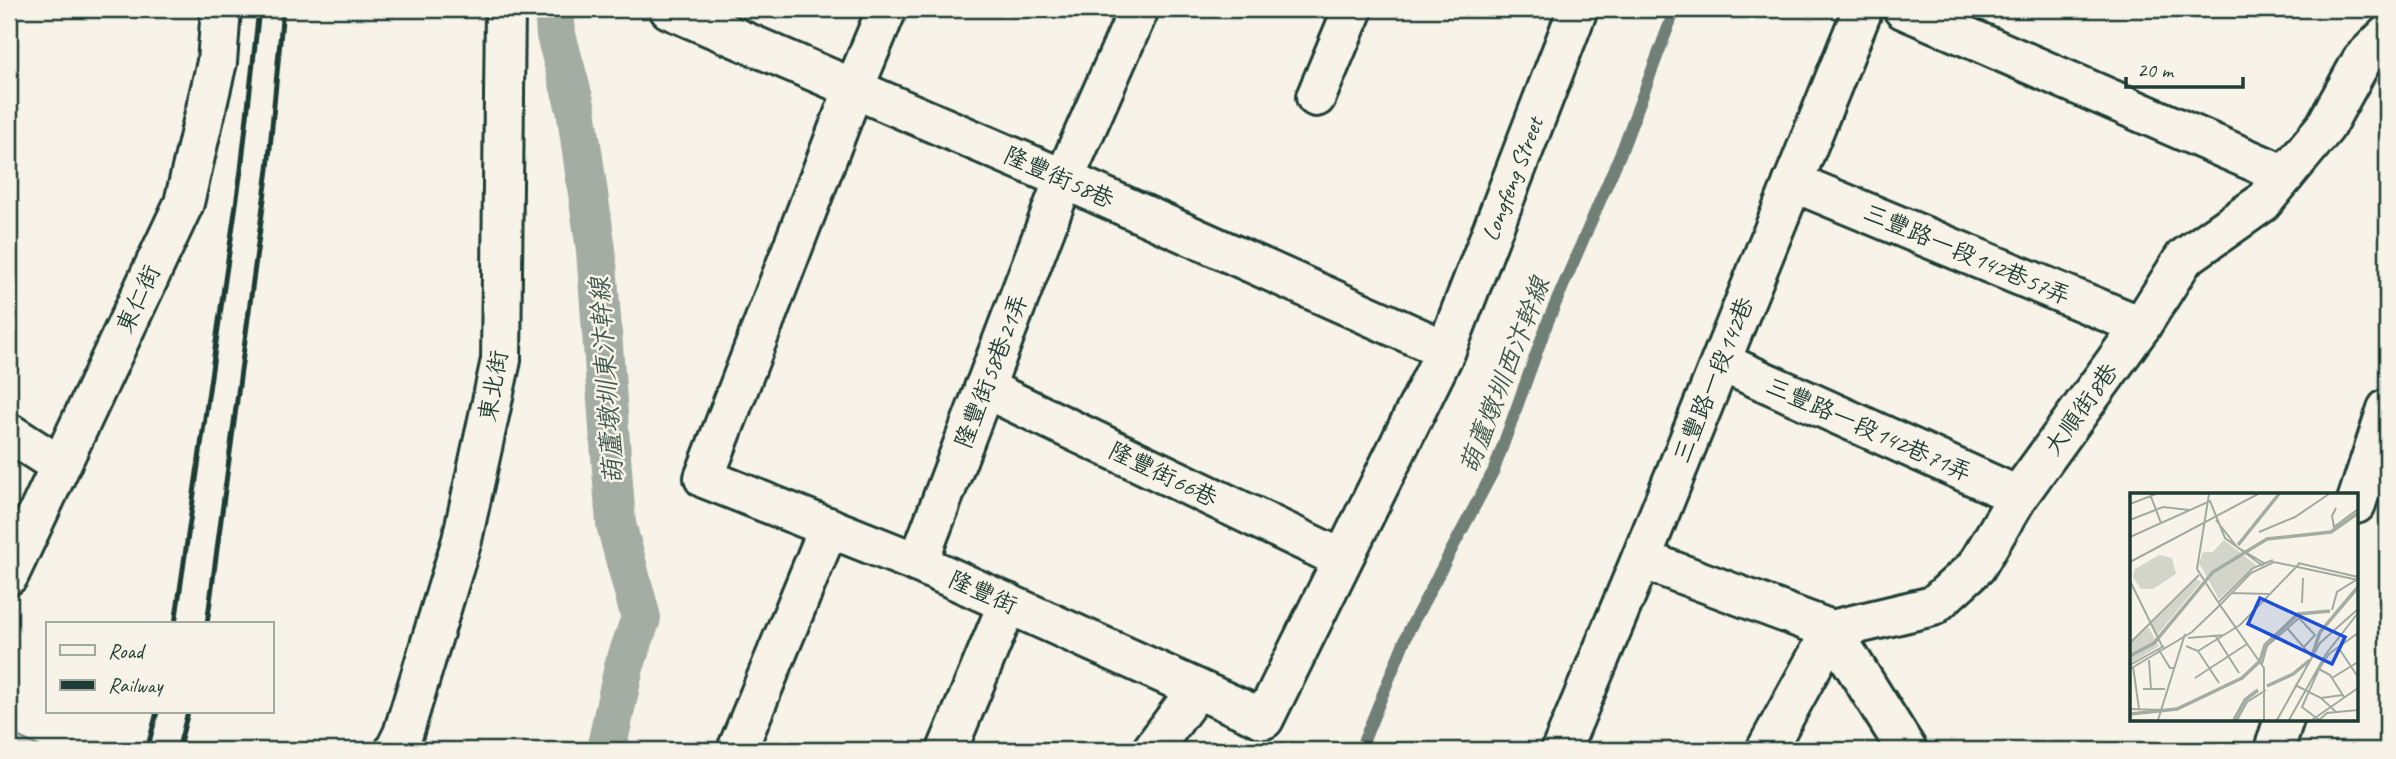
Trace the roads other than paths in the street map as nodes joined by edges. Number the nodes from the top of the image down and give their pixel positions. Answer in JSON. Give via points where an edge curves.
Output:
{"nodes":[{"id":1,"x":222,"y":9,"type":"edge"},
{"id":2,"x":505,"y":9,"type":"edge"},
{"id":3,"x":670,"y":9,"type":"edge"},
{"id":4,"x":887,"y":9,"type":"edge"},
{"id":5,"x":1139,"y":9,"type":"edge"},
{"id":6,"x":1353,"y":9,"type":"edge"},
{"id":7,"x":1578,"y":9,"type":"edge"},
{"id":8,"x":1863,"y":9,"type":"edge"},
{"id":9,"x":1903,"y":9,"type":"edge"},
{"id":10,"x":2387,"y":35,"type":"edge"},
{"id":11,"x":854,"y":88,"type":"junction"},
{"id":12,"x":1316,"y":97,"type":"dead end"},
{"id":13,"x":2286,"y":175,"type":"junction"},
{"id":14,"x":1064,"y":178,"type":"junction"},
{"id":15,"x":1793,"y":182,"type":"junction"},
{"id":16,"x":2141,"y":326,"type":"junction"},
{"id":17,"x":1446,"y":350,"type":"junction"},
{"id":18,"x":1721,"y":362,"type":"junction"},
{"id":19,"x":984,"y":388,"type":"junction"},
{"id":20,"x":2387,"y":409,"type":"edge"},
{"id":21,"x":9,"y":433,"type":"edge"},
{"id":22,"x":59,"y":466,"type":"junction"},
{"id":23,"x":2018,"y":496,"type":"junction"},
{"id":24,"x":2358,"y":497,"type":"edge"},
{"id":25,"x":829,"y":527,"type":"junction"},
{"id":26,"x":1342,"y":559,"type":"junction"},
{"id":27,"x":1641,"y":559,"type":"junction"},
{"id":28,"x":918,"y":563,"type":"junction"},
{"id":29,"x":9,"y":575,"type":"edge"},
{"id":30,"x":1008,"y":603,"type":"junction"},
{"id":31,"x":1832,"y":630,"type":"junction"},
{"id":32,"x":1198,"y":689,"type":"junction"},
{"id":33,"x":2284,"y":720,"type":"edge"},
{"id":34,"x":395,"y":750,"type":"edge"},
{"id":35,"x":737,"y":750,"type":"edge"},
{"id":36,"x":947,"y":750,"type":"edge"},
{"id":37,"x":1152,"y":750,"type":"edge"},
{"id":38,"x":1561,"y":750,"type":"edge"},
{"id":39,"x":1766,"y":750,"type":"edge"},
{"id":40,"x":1907,"y":750,"type":"edge"},
{"id":41,"x":2274,"y":750,"type":"edge"}],
"edges":[{"from":1,"to":22,"type":"street","name":"東仁街","via":[[217,62],[184,203]]},
{"from":2,"to":34,"type":"street","name":"東北街","via":[[500,360],[462,540]]},
{"from":3,"to":11,"type":"street","name":"隆豐街58巷"},
{"from":4,"to":11,"type":"street"},
{"from":5,"to":14,"type":"street","name":"隆豐街58巷21弄"},
{"from":6,"to":12,"type":"street"},
{"from":7,"to":17,"type":"street","name":"Longfeng Street"},
{"from":8,"to":15,"type":"street","name":"三豐路一段142巷"},
{"from":9,"to":13,"type":"street"},
{"from":10,"to":13,"type":"street","name":"大順街8巷","via":[[2362,61],[2325,127]]},
{"from":11,"to":14,"type":"street","name":"隆豐街58巷"},
{"from":11,"to":25,"type":"street","name":"隆豐街","via":[[704,478]]},
{"from":13,"to":16,"type":"street","name":"大順街8巷","via":[[2262,203],[2184,258]]},
{"from":14,"to":17,"type":"street","name":"隆豐街58巷"},
{"from":14,"to":19,"type":"street","name":"隆豐街58巷21弄"},
{"from":15,"to":16,"type":"street","name":"三豐路一段142巷57弄"},
{"from":15,"to":18,"type":"street","name":"三豐路一段142巷"},
{"from":16,"to":23,"type":"street","name":"大順街8巷"},
{"from":17,"to":26,"type":"street","name":"隆豐街"},
{"from":18,"to":23,"type":"street","name":"三豐路一段142巷71弄"},
{"from":18,"to":27,"type":"street","name":"三豐路一段142巷"},
{"from":19,"to":26,"type":"street","name":"隆豐街66巷"},
{"from":19,"to":28,"type":"street","name":"隆豐街58巷21弄"},
{"from":20,"to":24,"type":"street"},
{"from":21,"to":22,"type":"street"},
{"from":22,"to":29,"type":"street","name":"東仁街"},
{"from":23,"to":31,"type":"street","name":"大順街8巷","via":[[1976,567],[1933,606]]},
{"from":25,"to":28,"type":"street","name":"隆豐街"},
{"from":25,"to":35,"type":"street"},
{"from":26,"to":32,"type":"street","name":"隆豐街","via":[[1264,719]]},
{"from":27,"to":31,"type":"street"},
{"from":27,"to":38,"type":"street","name":"三豐路一段142巷"},
{"from":28,"to":30,"type":"street","name":"隆豐街"},
{"from":30,"to":32,"type":"street","name":"隆豐街"},
{"from":30,"to":36,"type":"street"},
{"from":31,"to":39,"type":"street"},
{"from":31,"to":40,"type":"street"},
{"from":32,"to":37,"type":"street"},
{"from":33,"to":41,"type":"street"}]}
